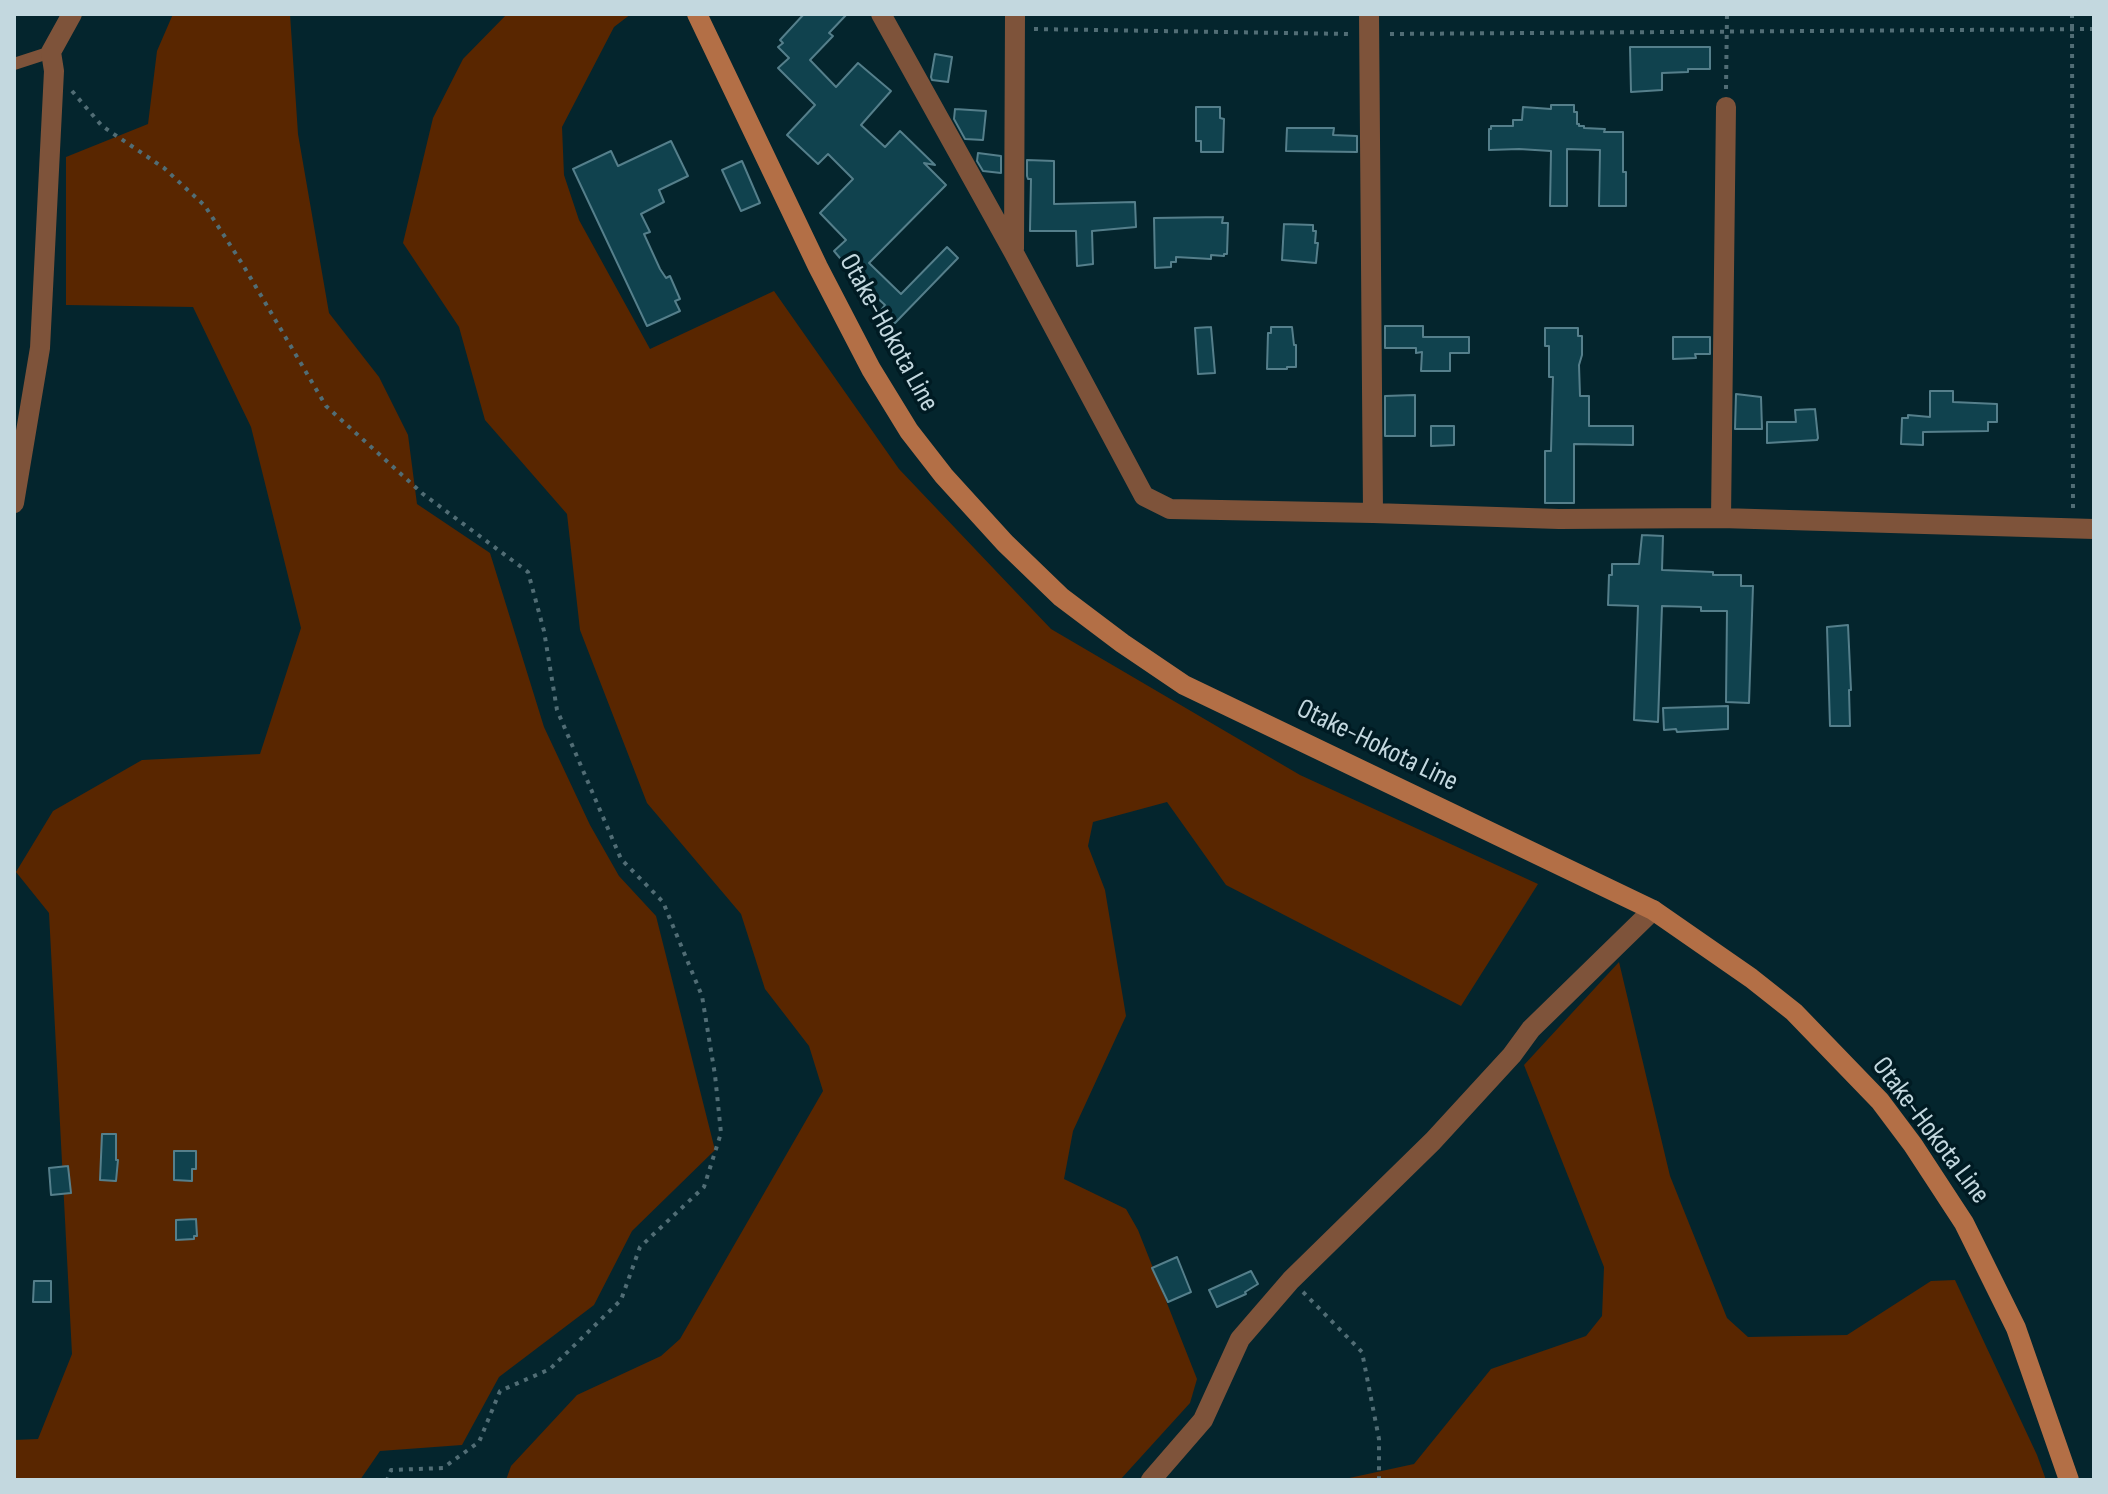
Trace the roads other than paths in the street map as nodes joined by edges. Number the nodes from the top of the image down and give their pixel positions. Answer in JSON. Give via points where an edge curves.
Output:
{"nodes":[{"id":1,"x":72,"y":14,"type":"edge"},
{"id":2,"x":697,"y":14,"type":"edge"},
{"id":3,"x":881,"y":14,"type":"edge"},
{"id":4,"x":1015,"y":21,"type":"edge"},
{"id":5,"x":1369,"y":24,"type":"edge"},
{"id":6,"x":52,"y":61,"type":"junction"},
{"id":7,"x":14,"y":64,"type":"edge"},
{"id":8,"x":1726,"y":107,"type":"road end"},
{"id":9,"x":1014,"y":253,"type":"junction"},
{"id":10,"x":21,"y":422,"type":"edge"},
{"id":11,"x":14,"y":503,"type":"edge"},
{"id":12,"x":1373,"y":513,"type":"junction"},
{"id":13,"x":1721,"y":518,"type":"junction"},
{"id":14,"x":2094,"y":529,"type":"edge"},
{"id":15,"x":1653,"y":910,"type":"junction"},
{"id":16,"x":1151,"y":1480,"type":"edge"},
{"id":17,"x":2069,"y":1480,"type":"edge"}],
"edges":[{"from":1,"to":6,"type":"street"},
{"from":2,"to":15,"type":"main road","name":"Otake-Hokota Line","via":[[844,319],[909,431],[1005,543],[1061,597],[1184,685]]},
{"from":3,"to":9,"type":"street"},
{"from":4,"to":9,"type":"street"},
{"from":5,"to":12,"type":"street"},
{"from":6,"to":7,"type":"lane"},
{"from":6,"to":10,"type":"street","via":[[40,348]]},
{"from":8,"to":13,"type":"street"},
{"from":9,"to":12,"type":"street","via":[[1144,496],[1170,509]]},
{"from":10,"to":11,"type":"street"},
{"from":12,"to":13,"type":"street"},
{"from":13,"to":14,"type":"street"},
{"from":15,"to":16,"type":"street","via":[[1531,1029],[1433,1141],[1291,1280],[1240,1339],[1203,1420]]},
{"from":15,"to":17,"type":"main road","name":"Otake-Hokota Line","via":[[1794,1012],[1880,1101],[1913,1145],[1964,1223],[2016,1328]]}]}
